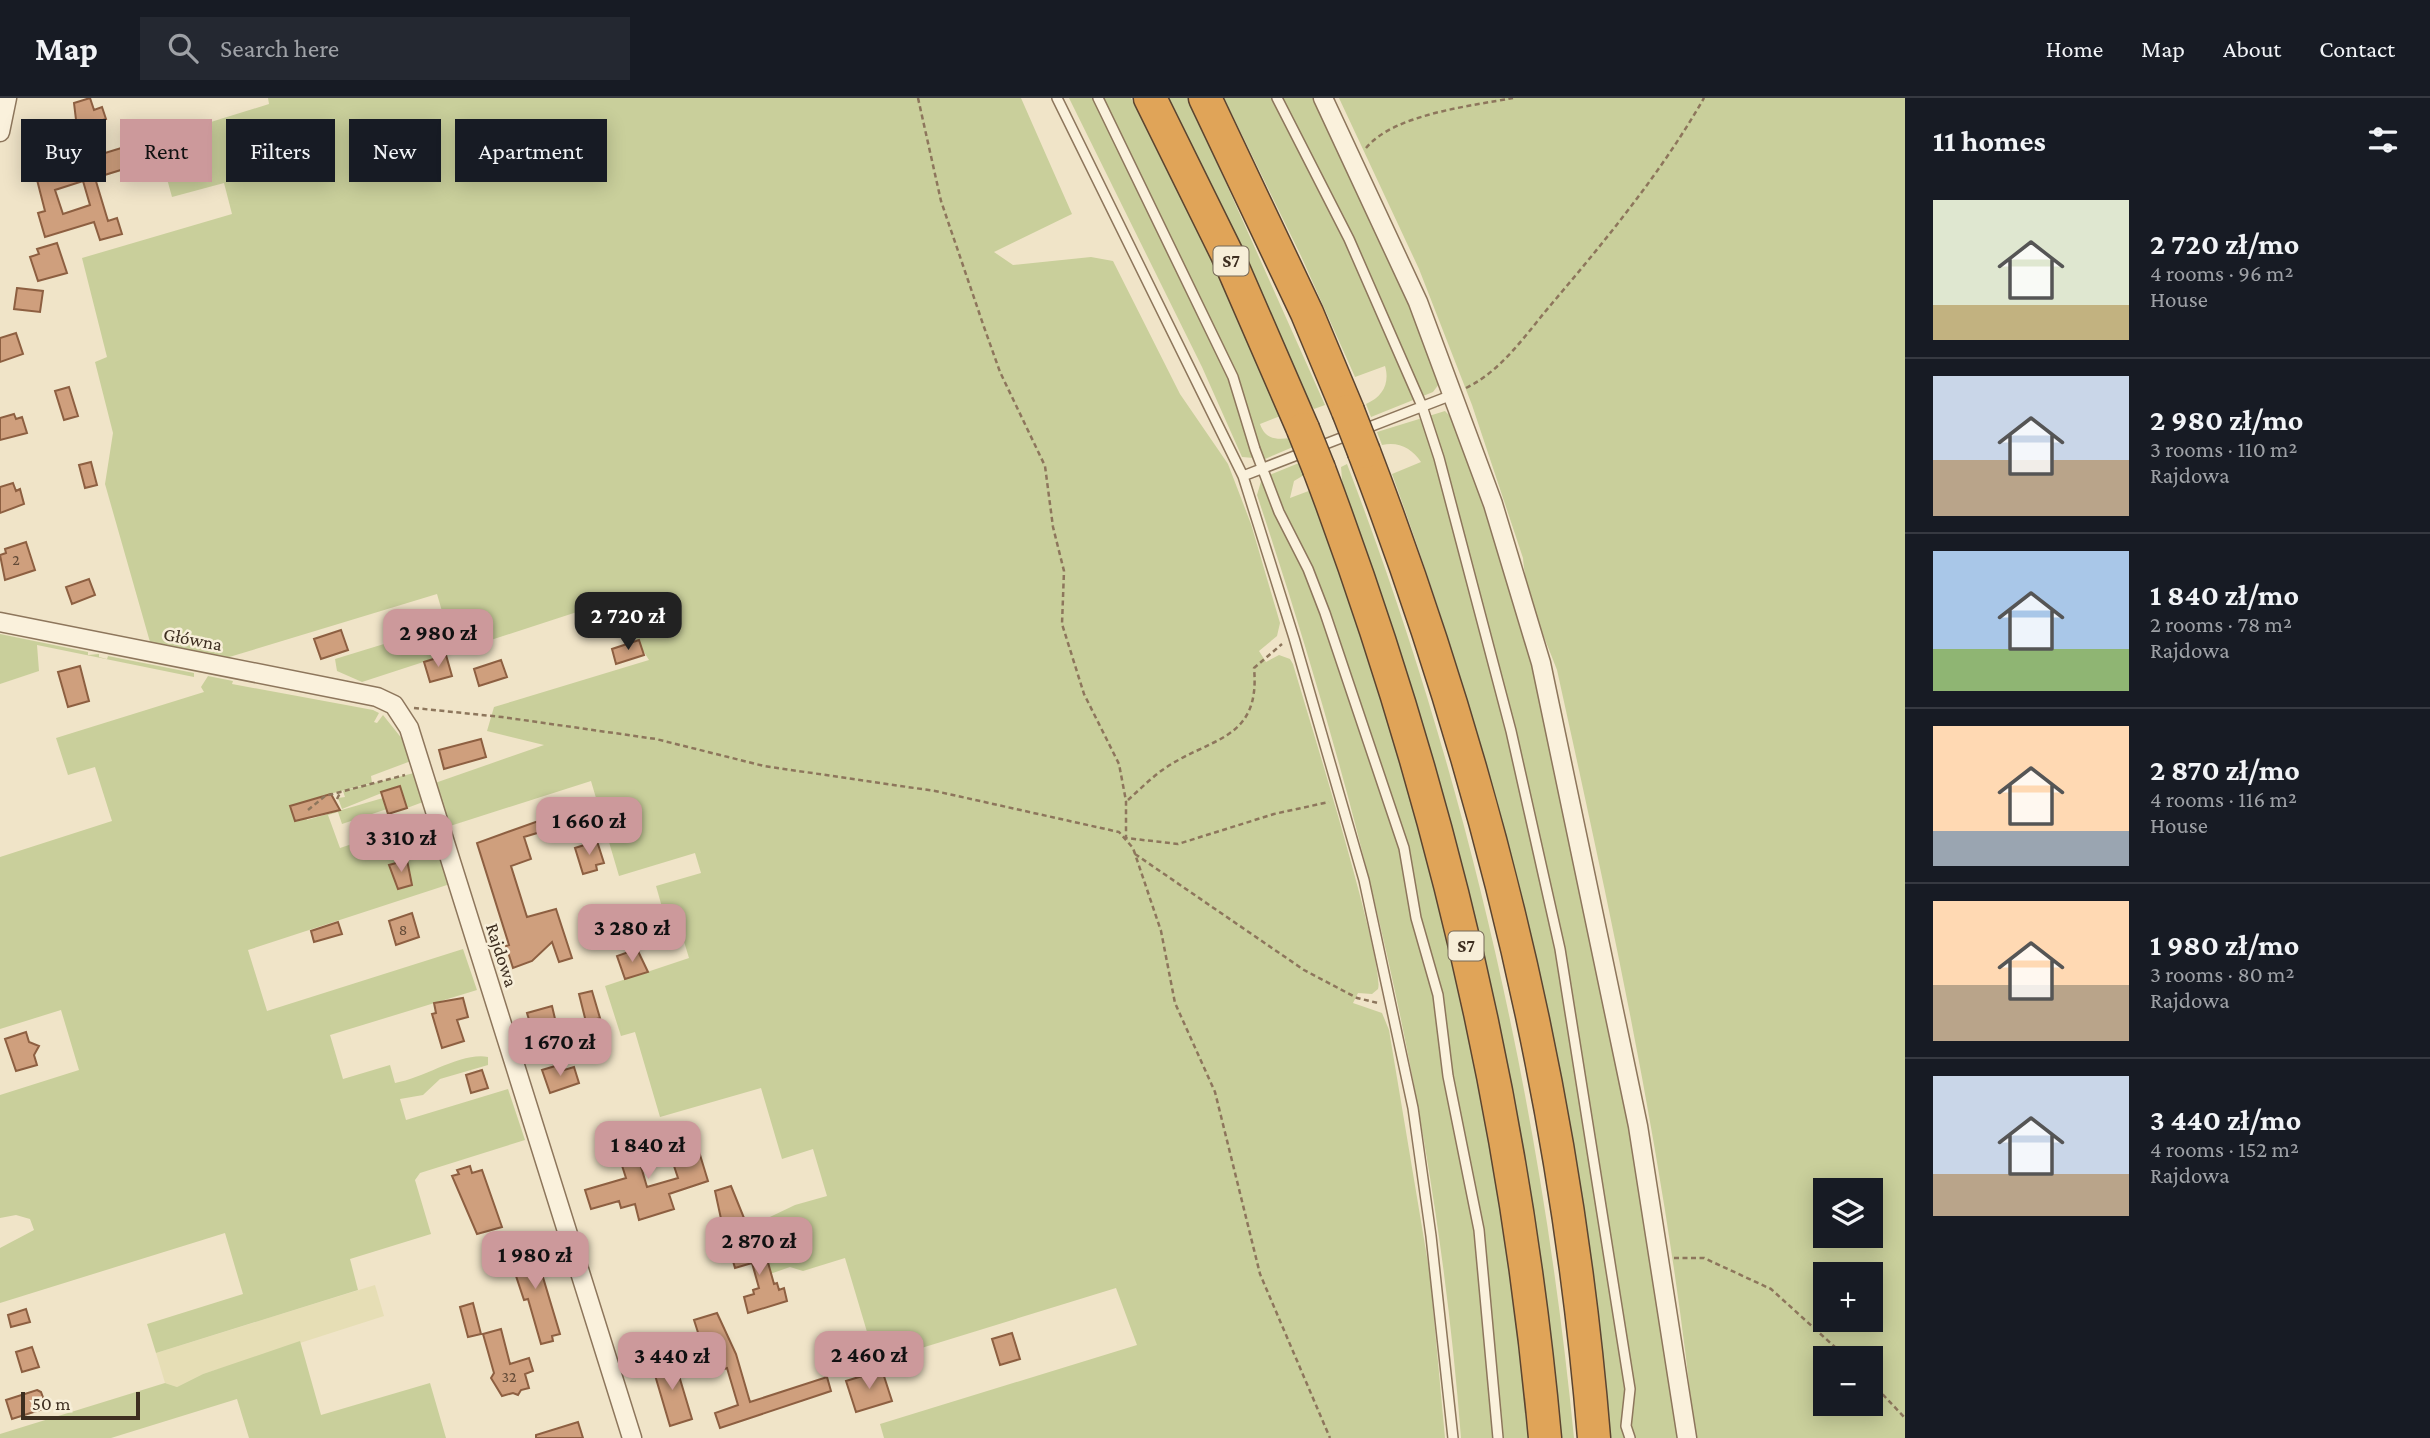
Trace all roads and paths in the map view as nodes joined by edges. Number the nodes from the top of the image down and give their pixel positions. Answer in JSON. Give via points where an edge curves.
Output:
{"nodes":[{"id":1,"x":7,"y":98,"type":"edge"},
{"id":2,"x":918,"y":98,"type":"edge"},
{"id":3,"x":1057,"y":98,"type":"edge"},
{"id":4,"x":1098,"y":98,"type":"edge"},
{"id":5,"x":1150,"y":98,"type":"edge"},
{"id":6,"x":1205,"y":98,"type":"edge"},
{"id":7,"x":1277,"y":98,"type":"edge"},
{"id":8,"x":1323,"y":98,"type":"edge"},
{"id":9,"x":1513,"y":98,"type":"edge"},
{"id":10,"x":1704,"y":98,"type":"edge"},
{"id":11,"x":0,"y":132,"type":"edge"},
{"id":12,"x":1354,"y":161,"type":"junction"},
{"id":13,"x":1452,"y":395,"type":"junction"},
{"id":14,"x":1422,"y":406,"type":"junction"},
{"id":15,"x":1262,"y":469,"type":"junction"},
{"id":16,"x":1243,"y":476,"type":"junction"},
{"id":17,"x":0,"y":622,"type":"edge"},
{"id":18,"x":1294,"y":638,"type":"junction"},
{"id":19,"x":401,"y":714,"type":"junction"},
{"id":20,"x":422,"y":769,"type":"junction"},
{"id":21,"x":341,"y":791,"type":"junction"},
{"id":22,"x":337,"y":799,"type":"dead end"},
{"id":23,"x":1341,"y":799,"type":"junction"},
{"id":24,"x":1126,"y":801,"type":"junction"},
{"id":25,"x":308,"y":810,"type":"dead end"},
{"id":26,"x":1126,"y":838,"type":"junction"},
{"id":27,"x":1135,"y":854,"type":"junction"},
{"id":28,"x":1392,"y":1001,"type":"junction"},
{"id":29,"x":1661,"y":1257,"type":"junction"},
{"id":30,"x":1834,"y":1346,"type":"edge"},
{"id":31,"x":1883,"y":1395,"type":"edge"},
{"id":32,"x":1905,"y":1418,"type":"edge"},
{"id":33,"x":632,"y":1438,"type":"edge"},
{"id":34,"x":1330,"y":1438,"type":"edge"},
{"id":35,"x":1452,"y":1438,"type":"edge"},
{"id":36,"x":1498,"y":1438,"type":"edge"},
{"id":37,"x":1545,"y":1438,"type":"edge"},
{"id":38,"x":1594,"y":1438,"type":"edge"},
{"id":39,"x":1629,"y":1438,"type":"edge"},
{"id":40,"x":1687,"y":1438,"type":"edge"}],
"edges":[{"from":1,"to":11,"type":"street"},
{"from":2,"to":24,"type":"path","via":[[942,201],[984,327],[1045,466],[1063,571],[1062,624],[1084,694],[1119,764]]},
{"from":3,"to":16,"type":"lane"},
{"from":4,"to":15,"type":"lane","via":[[1233,377]]},
{"from":5,"to":37,"type":"highway","number":"S7","bridge":true,"via":[[1227,254],[1303,429],[1395,684],[1458,910],[1485,1028],[1530,1294]]},
{"from":6,"to":38,"type":"highway","number":"S7","bridge":true,"via":[[1348,411],[1440,667],[1507,907],[1531,1013],[1566,1203]]},
{"from":7,"to":14,"type":"lane","via":[[1349,239]]},
{"from":8,"to":12,"type":"street"},
{"from":9,"to":12,"type":"path","via":[[1439,113],[1387,130]]},
{"from":10,"to":13,"type":"path","via":[[1684,134],[1603,244],[1489,375]]},
{"from":12,"to":13,"type":"street","via":[[1418,302]]},
{"from":13,"to":14,"type":"lane"},
{"from":13,"to":29,"type":"street","via":[[1493,504],[1550,702],[1607,967]]},
{"from":14,"to":15,"type":"lane"},
{"from":14,"to":39,"type":"lane","via":[[1511,731],[1560,949],[1630,1389]]},
{"from":15,"to":16,"type":"lane"},
{"from":15,"to":36,"type":"lane","via":[[1312,580],[1404,848],[1416,918],[1438,995],[1448,1076],[1479,1230]]},
{"from":16,"to":18,"type":"lane"},
{"from":17,"to":19,"type":"street","name":"Główna","via":[[377,697]]},
{"from":18,"to":23,"type":"lane"},
{"from":18,"to":24,"type":"path","via":[[1273,649],[1254,668],[1256,688],[1250,711],[1229,737],[1161,771]]},
{"from":19,"to":20,"type":"street","name":"Rajdowa"},
{"from":19,"to":26,"type":"path","via":[[424,707],[656,739],[793,772],[935,791],[1109,827]]},
{"from":20,"to":21,"type":"path"},
{"from":20,"to":33,"type":"street","name":"Rajdowa"},
{"from":21,"to":22,"type":"path"},
{"from":21,"to":25,"type":"path","via":[[322,797]]},
{"from":23,"to":26,"type":"path","via":[[1178,844]]},
{"from":23,"to":28,"type":"lane"},
{"from":24,"to":26,"type":"path"},
{"from":26,"to":27,"type":"path"},
{"from":27,"to":28,"type":"path","via":[[1304,970],[1357,998],[1375,1004]]},
{"from":27,"to":34,"type":"path","via":[[1161,931],[1175,1003],[1215,1092],[1260,1274]]},
{"from":28,"to":35,"type":"lane","via":[[1432,1236]]},
{"from":29,"to":30,"type":"path","via":[[1704,1258],[1771,1289]]},
{"from":29,"to":40,"type":"street"},
{"from":31,"to":32,"type":"path"}]}
